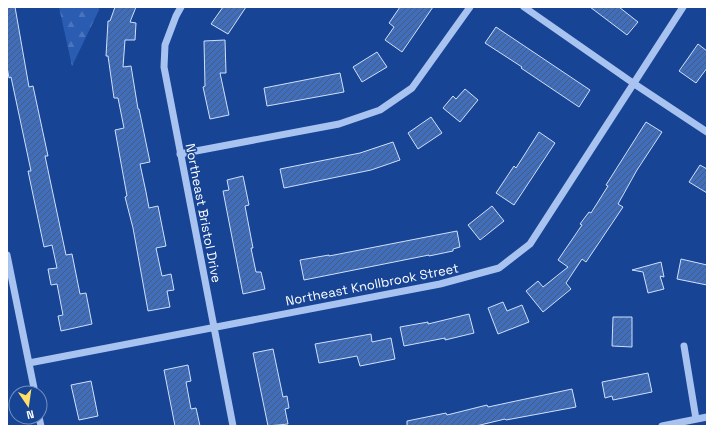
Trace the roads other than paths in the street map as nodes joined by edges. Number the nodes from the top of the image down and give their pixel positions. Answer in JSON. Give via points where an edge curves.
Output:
{"nodes":[{"id":1,"x":181,"y":7,"type":"edge"},
{"id":2,"x":470,"y":7,"type":"edge"},
{"id":3,"x":524,"y":7,"type":"edge"},
{"id":4,"x":683,"y":7,"type":"edge"},
{"id":5,"x":633,"y":84,"type":"junction"},
{"id":6,"x":707,"y":132,"type":"edge"},
{"id":7,"x":180,"y":154,"type":"junction"},
{"id":8,"x":7,"y":255,"type":"edge"},
{"id":9,"x":213,"y":327,"type":"junction"},
{"id":10,"x":684,"y":346,"type":"dead end"},
{"id":11,"x":29,"y":363,"type":"junction"},
{"id":12,"x":33,"y":385,"type":"edge"},
{"id":13,"x":707,"y":417,"type":"edge"},
{"id":14,"x":696,"y":419,"type":"junction"},
{"id":15,"x":233,"y":426,"type":"edge"},
{"id":16,"x":662,"y":426,"type":"edge"}],
"edges":[{"from":1,"to":7,"type":"street","name":"Northeast Bristol Drive","via":[[165,45],[164,67]]},
{"from":2,"to":7,"type":"street","via":[[412,88],[380,110],[339,124]]},
{"from":3,"to":5,"type":"street"},
{"from":4,"to":5,"type":"street","name":"Northeast Knollbrook Street"},
{"from":5,"to":6,"type":"street"},
{"from":5,"to":9,"type":"street","name":"Northeast Knollbrook Street","via":[[530,244],[499,268],[440,284]]},
{"from":7,"to":9,"type":"street","name":"Northeast Bristol Drive"},
{"from":8,"to":11,"type":"street"},
{"from":9,"to":11,"type":"street","name":"Northeast Knollbrook Street"},
{"from":9,"to":15,"type":"street","name":"Northeast Bristol Drive"},
{"from":10,"to":14,"type":"street"},
{"from":11,"to":12,"type":"street"},
{"from":13,"to":14,"type":"street"},
{"from":14,"to":16,"type":"street"}]}
